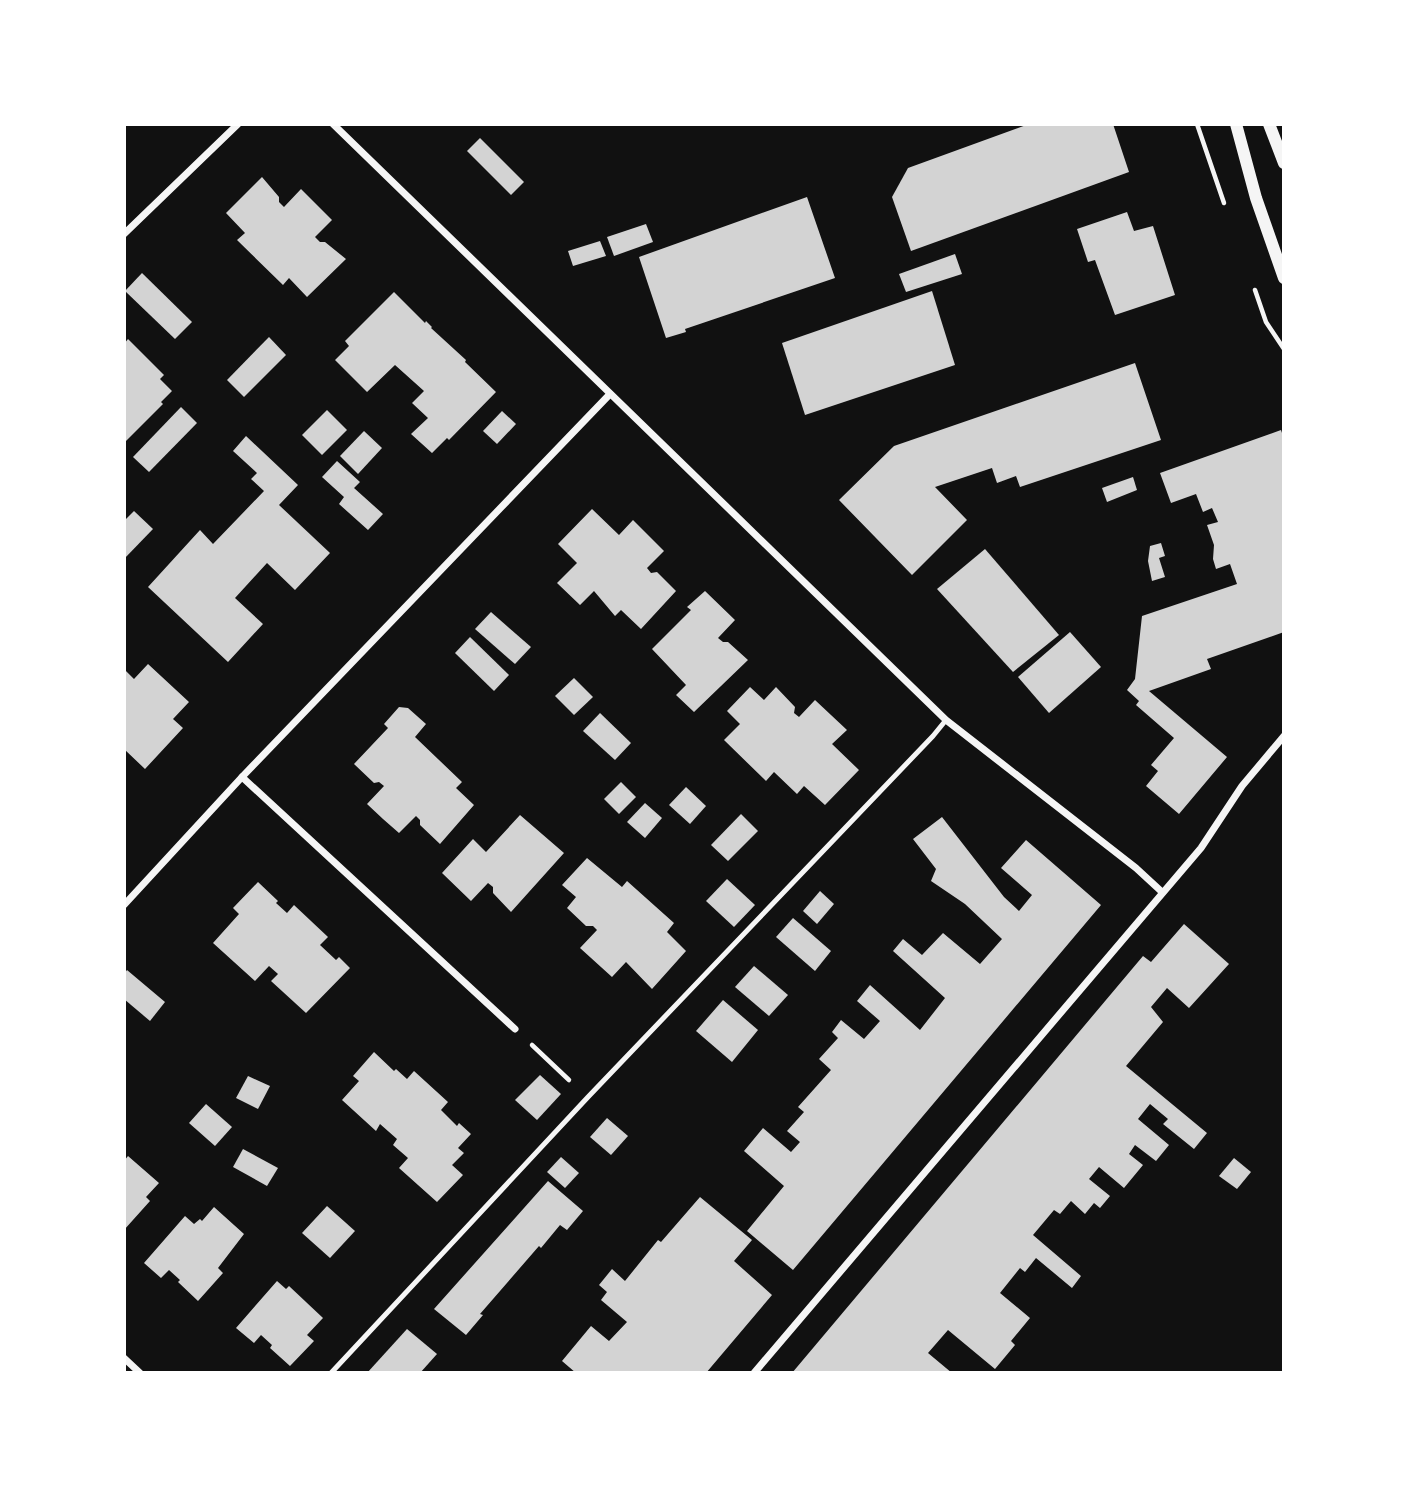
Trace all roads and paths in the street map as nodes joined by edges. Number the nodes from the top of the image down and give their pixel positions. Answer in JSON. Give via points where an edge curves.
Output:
{"nodes":[{"id":1,"x":238,"y":124,"type":"edge"},
{"id":2,"x":333,"y":124,"type":"edge"},
{"id":3,"x":1236,"y":124,"type":"edge"},
{"id":4,"x":1269,"y":124,"type":"edge"},
{"id":5,"x":1284,"y":163,"type":"edge"},
{"id":6,"x":124,"y":234,"type":"edge"},
{"id":7,"x":1284,"y":278,"type":"edge"},
{"id":8,"x":610,"y":394,"type":"junction"},
{"id":9,"x":946,"y":720,"type":"junction"},
{"id":10,"x":1284,"y":736,"type":"edge"},
{"id":11,"x":242,"y":777,"type":"junction"},
{"id":12,"x":1162,"y":892,"type":"junction"},
{"id":13,"x":124,"y":905,"type":"edge"},
{"id":14,"x":515,"y":1029,"type":"joint"},
{"id":15,"x":587,"y":1097,"type":"junction"},
{"id":16,"x":124,"y":1359,"type":"edge"},
{"id":17,"x":140,"y":1373,"type":"edge"},
{"id":18,"x":331,"y":1373,"type":"edge"},
{"id":19,"x":754,"y":1373,"type":"edge"}],
"edges":[{"from":1,"to":6,"type":"street"},
{"from":2,"to":8,"type":"street"},
{"from":3,"to":7,"type":"street"},
{"from":4,"to":5,"type":"street"},
{"from":8,"to":9,"type":"street"},
{"from":8,"to":11,"type":"street"},
{"from":9,"to":12,"type":"street"},
{"from":9,"to":15,"type":"lane"},
{"from":10,"to":12,"type":"street","via":[[1241,786],[1201,848]]},
{"from":11,"to":13,"type":"street"},
{"from":11,"to":14,"type":"street"},
{"from":12,"to":19,"type":"street"},
{"from":14,"to":15,"type":"path"},
{"from":15,"to":18,"type":"lane"},
{"from":16,"to":17,"type":"street"}]}
